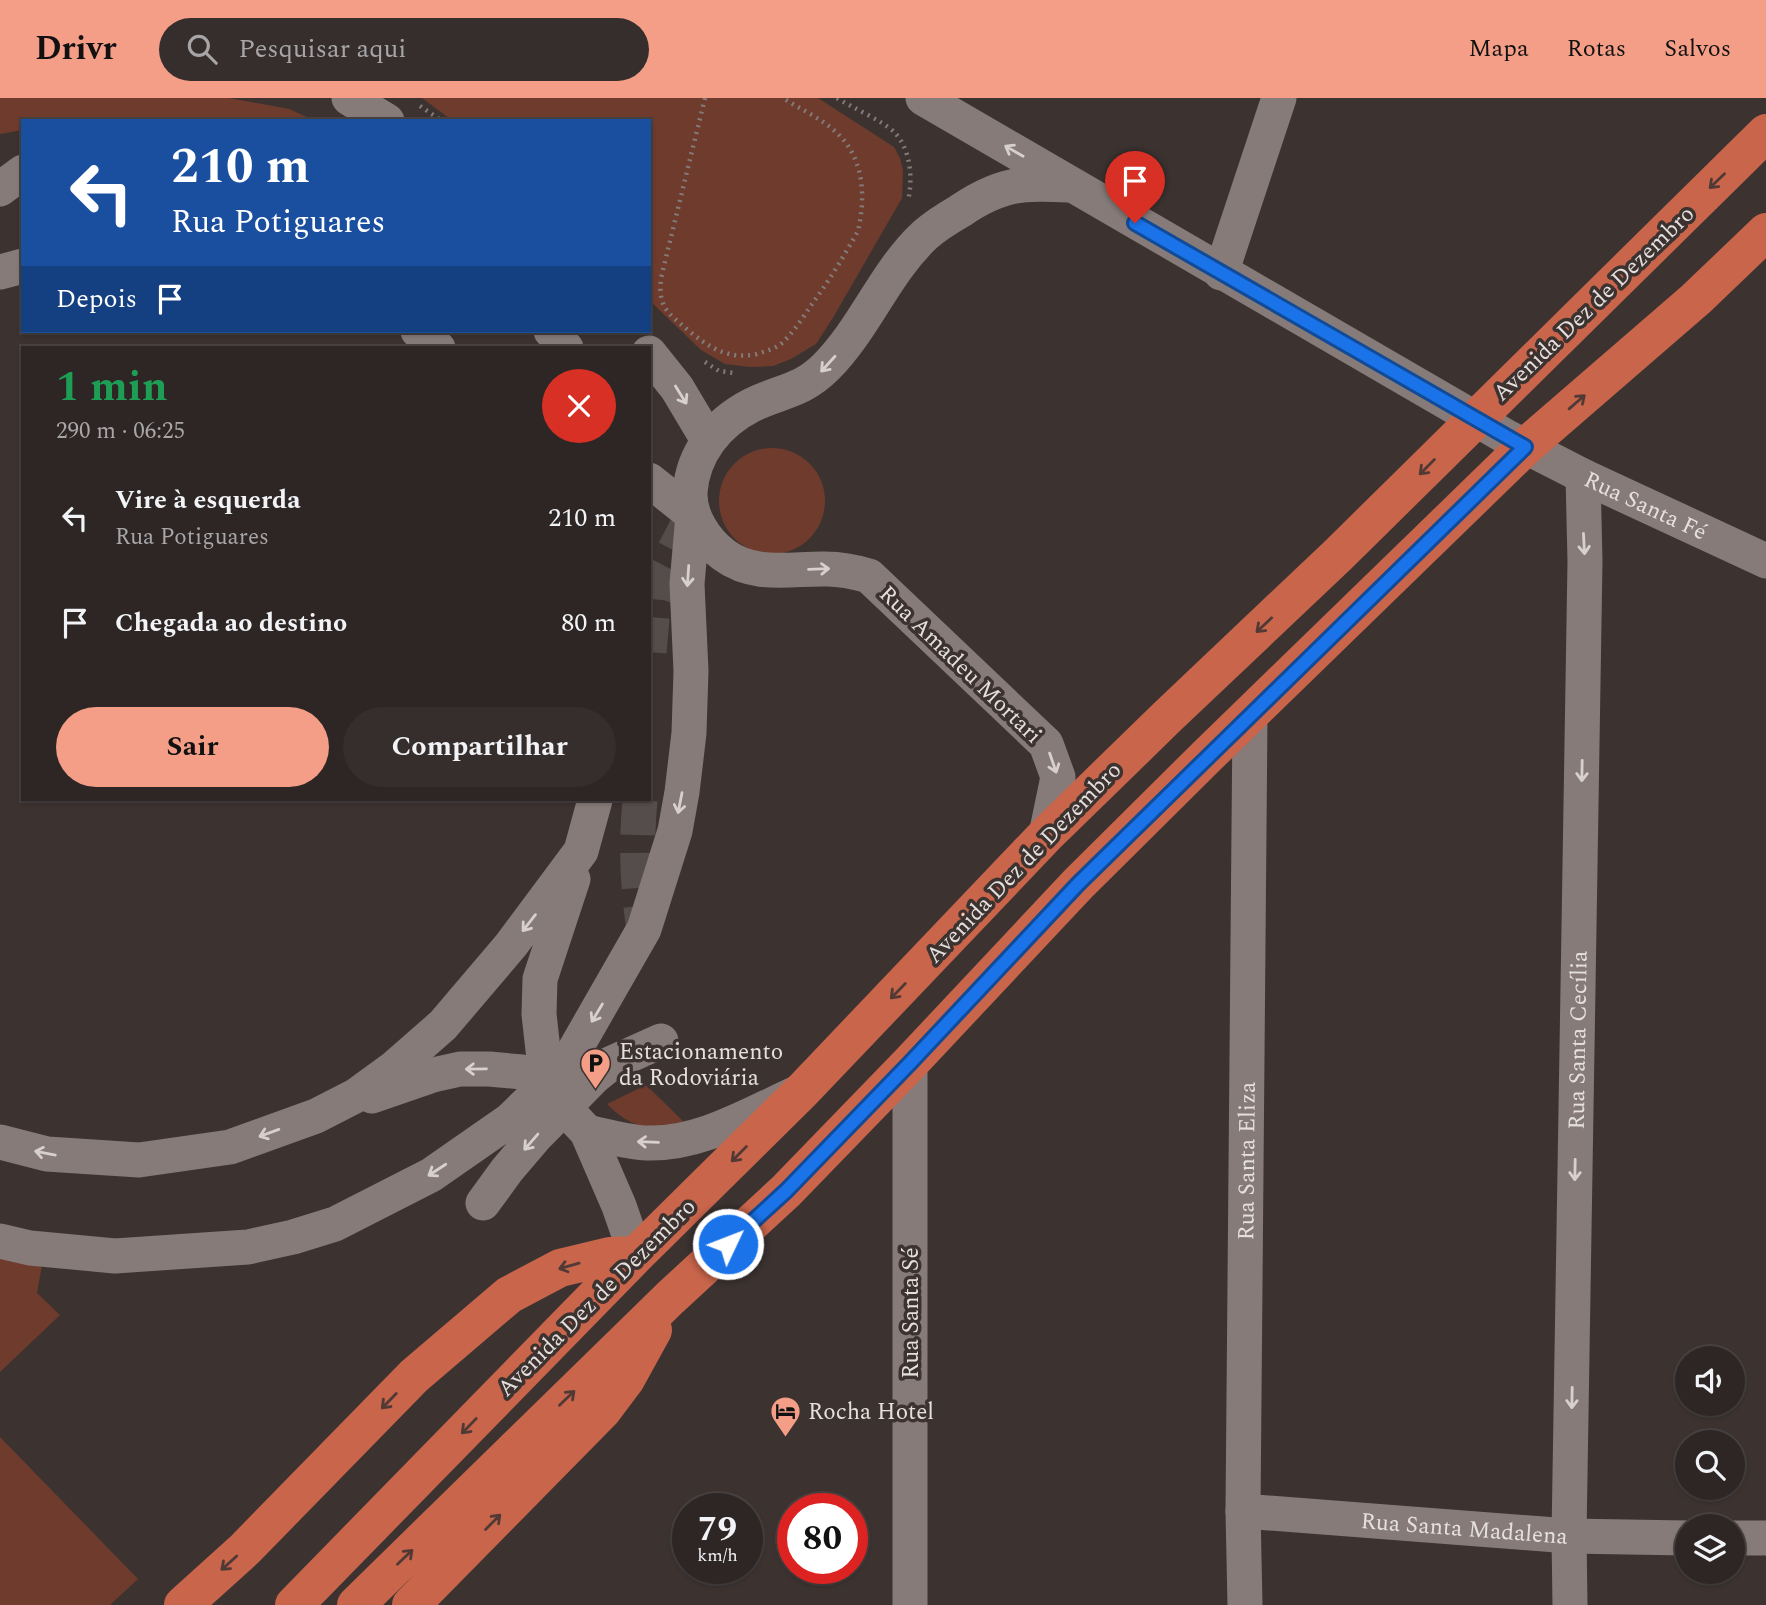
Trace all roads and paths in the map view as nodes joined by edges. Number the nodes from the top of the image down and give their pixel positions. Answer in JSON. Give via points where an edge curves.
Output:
{"nodes":[{"id":1,"x":349,"y":98,"type":"edge"},
{"id":2,"x":705,"y":98,"type":"edge"},
{"id":3,"x":783,"y":98,"type":"edge"},
{"id":4,"x":837,"y":98,"type":"edge"},
{"id":5,"x":923,"y":98,"type":"edge"},
{"id":6,"x":1279,"y":98,"type":"edge"},
{"id":7,"x":402,"y":112,"type":"edge"},
{"id":8,"x":433,"y":119,"type":"edge"},
{"id":9,"x":1766,"y":133,"type":"edge"},
{"id":10,"x":21,"y":162,"type":"edge"},
{"id":11,"x":0,"y":163,"type":"edge"},
{"id":12,"x":21,"y":173,"type":"edge"},
{"id":13,"x":1071,"y":185,"type":"junction"},
{"id":14,"x":0,"y":189,"type":"edge"},
{"id":15,"x":902,"y":212,"type":"dead end"},
{"id":16,"x":1766,"y":232,"type":"edge"},
{"id":17,"x":21,"y":267,"type":"edge"},
{"id":18,"x":0,"y":272,"type":"edge"},
{"id":19,"x":1221,"y":273,"type":"junction"},
{"id":20,"x":420,"y":333,"type":"edge"},
{"id":21,"x":436,"y":346,"type":"edge"},
{"id":22,"x":651,"y":356,"type":"edge"},
{"id":23,"x":695,"y":356,"type":"dead end"},
{"id":24,"x":741,"y":374,"type":"dead end"},
{"id":25,"x":1476,"y":419,"type":"junction"},
{"id":26,"x":708,"y":440,"type":"junction"},
{"id":27,"x":1525,"y":447,"type":"junction"},
{"id":28,"x":1583,"y":476,"type":"junction"},
{"id":29,"x":651,"y":482,"type":"edge"},
{"id":30,"x":693,"y":515,"type":"junction"},
{"id":31,"x":1766,"y":561,"type":"edge"},
{"id":32,"x":1250,"y":715,"type":"junction"},
{"id":33,"x":595,"y":801,"type":"edge"},
{"id":34,"x":1046,"y":835,"type":"junction"},
{"id":35,"x":581,"y":851,"type":"junction"},
{"id":36,"x":661,"y":1041,"type":"dead end"},
{"id":37,"x":910,"y":1063,"type":"junction"},
{"id":38,"x":541,"y":1083,"type":"junction"},
{"id":39,"x":803,"y":1090,"type":"junction"},
{"id":40,"x":316,"y":1116,"type":"junction"},
{"id":41,"x":587,"y":1132,"type":"junction"},
{"id":42,"x":0,"y":1142,"type":"edge"},
{"id":43,"x":483,"y":1203,"type":"dead end"},
{"id":44,"x":0,"y":1241,"type":"edge"},
{"id":45,"x":636,"y":1255,"type":"junction"},
{"id":46,"x":670,"y":1298,"type":"junction"},
{"id":47,"x":1243,"y":1511,"type":"junction"},
{"id":48,"x":1569,"y":1536,"type":"junction"},
{"id":49,"x":1675,"y":1538,"type":"edge"},
{"id":50,"x":1745,"y":1538,"type":"edge"},
{"id":51,"x":1766,"y":1538,"type":"edge"},
{"id":52,"x":183,"y":1605,"type":"edge"},
{"id":53,"x":294,"y":1605,"type":"edge"},
{"id":54,"x":356,"y":1605,"type":"edge"},
{"id":55,"x":411,"y":1605,"type":"edge"},
{"id":56,"x":910,"y":1605,"type":"edge"},
{"id":57,"x":1245,"y":1605,"type":"edge"},
{"id":58,"x":1570,"y":1605,"type":"edge"}],
"edges":[{"from":1,"to":7,"type":"street"},
{"from":2,"to":3,"type":"path","via":[[659,294],[670,315],[705,345],[735,356],[769,351],[797,326],[858,231],[862,212],[860,175],[845,142]]},
{"from":4,"to":15,"type":"path","via":[[894,132],[901,143],[911,188]]},
{"from":13,"to":5,"type":"street","name":"Rua Santa Fé","one_way":true},
{"from":6,"to":19,"type":"street"},
{"from":7,"to":8,"type":"path"},
{"from":9,"to":25,"type":"highway","name":"Avenida Dez de Dezembro","one_way":true},
{"from":10,"to":11,"type":"street"},
{"from":12,"to":14,"type":"street"},
{"from":13,"to":19,"type":"street","name":"Rua Santa Fé"},
{"from":13,"to":26,"type":"street","one_way":true,"via":[[999,190],[946,220],[924,236],[898,267],[829,365],[813,380],[752,405]]},
{"from":27,"to":16,"type":"highway","one_way":true},
{"from":17,"to":18,"type":"street"},
{"from":19,"to":25,"type":"street","name":"Rua Santa Fé"},
{"from":20,"to":21,"type":"street"},
{"from":22,"to":26,"type":"street","one_way":true},
{"from":23,"to":24,"type":"path","via":[[719,371]]},
{"from":25,"to":27,"type":"street","name":"Rua Santa Fé"},
{"from":25,"to":34,"type":"highway","name":"Avenida Dez de Dezembro","one_way":true},
{"from":26,"to":30,"type":"street","via":[[692,476]]},
{"from":27,"to":28,"type":"street","name":"Rua Santa Fé"},
{"from":27,"to":32,"type":"highway"},
{"from":28,"to":31,"type":"street","name":"Rua Santa Fé"},
{"from":28,"to":48,"type":"street","name":"Rua Santa Cecília","one_way":true},
{"from":29,"to":30,"type":"street"},
{"from":30,"to":34,"type":"street","name":"Rua Amadeu Mortari","one_way":true,"via":[[706,538],[724,556],[747,567],[848,570],[869,576],[1046,744],[1058,777]]},
{"from":30,"to":44,"type":"street","one_way":true,"via":[[687,584],[689,733],[675,831],[644,929],[565,1067],[510,1120],[431,1175],[335,1224],[293,1237],[248,1247],[115,1256]]},
{"from":32,"to":37,"type":"highway","via":[[1078,884]]},
{"from":32,"to":47,"type":"street","name":"Rua Santa Eliza"},
{"from":33,"to":35,"type":"street"},
{"from":34,"to":39,"type":"highway","name":"Avenida Dez de Dezembro","one_way":true},
{"from":35,"to":38,"type":"street","via":[[540,979]]},
{"from":35,"to":40,"type":"street","one_way":true,"via":[[534,917],[443,1025],[357,1095]]},
{"from":36,"to":43,"type":"street","one_way":true,"via":[[610,1064],[595,1076],[536,1136]]},
{"from":37,"to":46,"type":"highway","via":[[786,1191]]},
{"from":37,"to":56,"type":"street","name":"Rua Santa Sé"},
{"from":38,"to":40,"type":"street","one_way":true,"via":[[522,1072],[460,1069]]},
{"from":38,"to":41,"type":"street"},
{"from":39,"to":41,"type":"street","one_way":true,"via":[[693,1137],[646,1143]]},
{"from":39,"to":45,"type":"highway","name":"Avenida Dez de Dezembro","one_way":true},
{"from":40,"to":42,"type":"street","one_way":true,"via":[[230,1147],[139,1160],[47,1154]]},
{"from":41,"to":45,"type":"street"},
{"from":45,"to":52,"type":"highway","one_way":true,"via":[[560,1268],[509,1295],[414,1376],[245,1549]]},
{"from":45,"to":53,"type":"highway","name":"Avenida Dez de Dezembro","one_way":true},
{"from":54,"to":46,"type":"highway","one_way":true},
{"from":55,"to":46,"type":"highway","one_way":true,"via":[[602,1412],[626,1379]]},
{"from":47,"to":48,"type":"street","name":"Rua Santa Madalena"},
{"from":47,"to":57,"type":"street","name":"Rua Santa Eliza"},
{"from":48,"to":49,"type":"street","name":"Rua Santa Madalena"},
{"from":48,"to":58,"type":"street","name":"Rua Santa Cecília"},
{"from":50,"to":51,"type":"street"}]}
